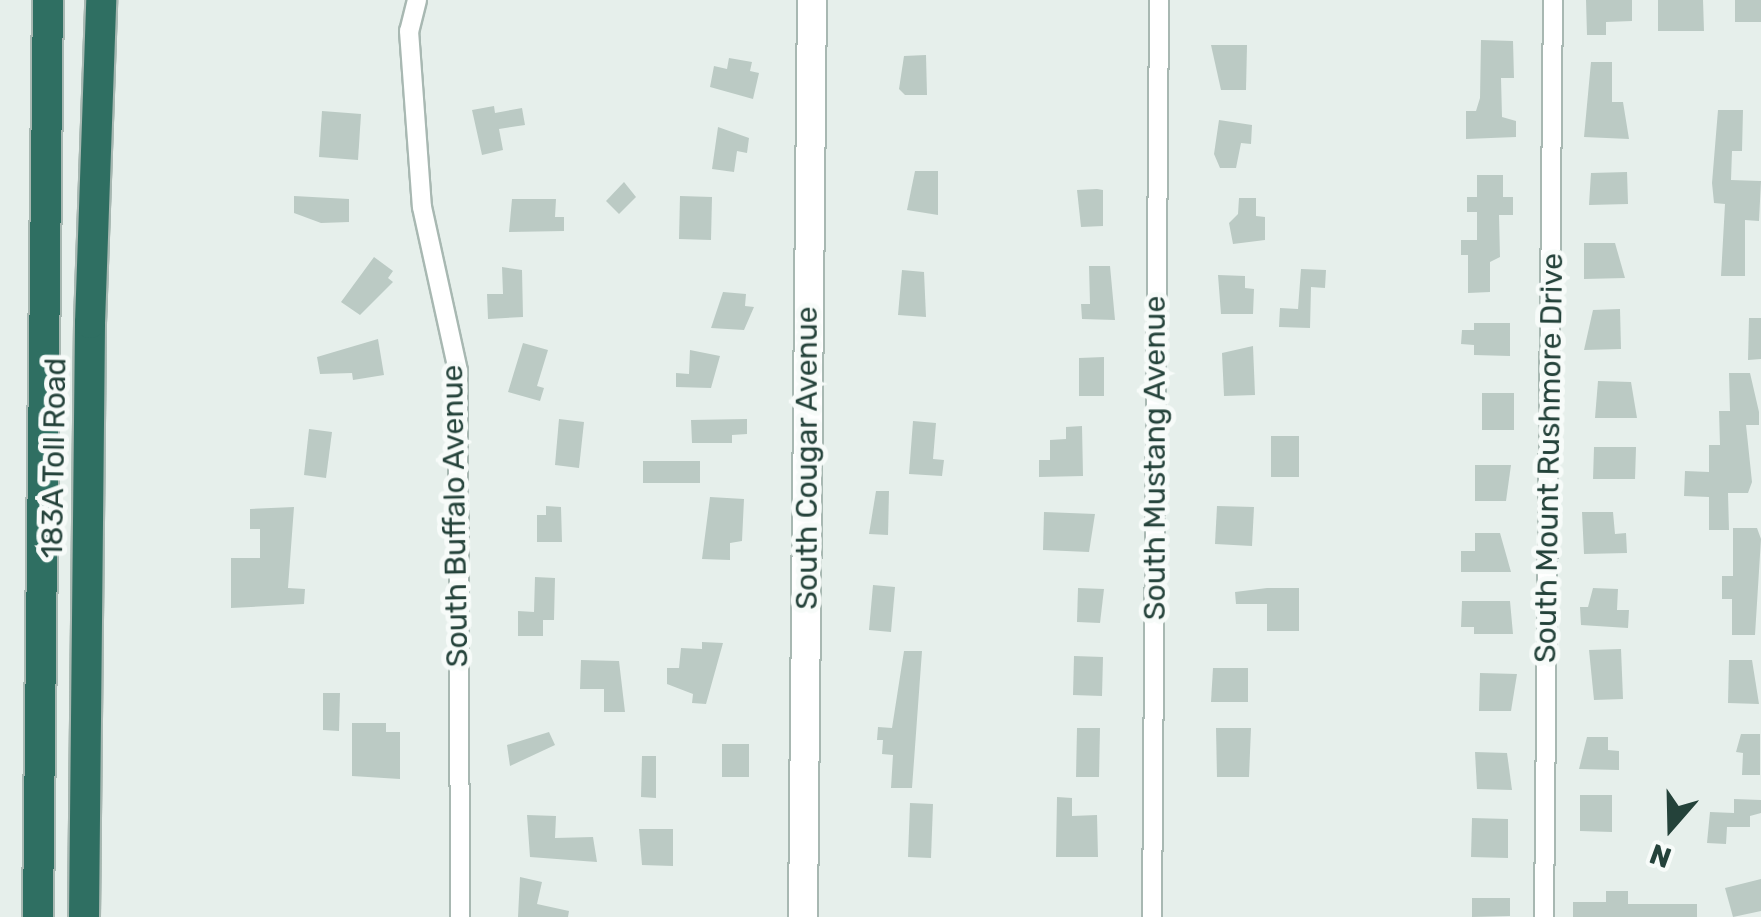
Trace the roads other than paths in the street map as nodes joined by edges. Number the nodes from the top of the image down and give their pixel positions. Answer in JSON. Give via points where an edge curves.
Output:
{"nodes":[{"id":1,"x":48,"y":0,"type":"edge"},
{"id":2,"x":101,"y":0,"type":"edge"},
{"id":3,"x":416,"y":0,"type":"edge"},
{"id":4,"x":812,"y":0,"type":"edge"},
{"id":5,"x":1159,"y":0,"type":"edge"},
{"id":6,"x":1553,"y":0,"type":"edge"},
{"id":7,"x":38,"y":917,"type":"edge"},
{"id":8,"x":84,"y":917,"type":"edge"},
{"id":9,"x":460,"y":917,"type":"edge"},
{"id":10,"x":803,"y":917,"type":"edge"},
{"id":11,"x":1152,"y":917,"type":"edge"},
{"id":12,"x":1544,"y":917,"type":"edge"}],
"edges":[{"from":1,"to":7,"type":"highway","name":"183A Toll Road"},
{"from":2,"to":8,"type":"highway","name":"183A Toll Road","via":[[90,322]]},
{"from":3,"to":9,"type":"street","name":"South Buffalo Avenue","via":[[408,32],[422,207],[458,371]]},
{"from":4,"to":10,"type":"street","name":"South Cougar Avenue"},
{"from":5,"to":11,"type":"street","name":"South Mustang Avenue"},
{"from":6,"to":12,"type":"street","name":"South Mount Rushmore Drive"}]}
